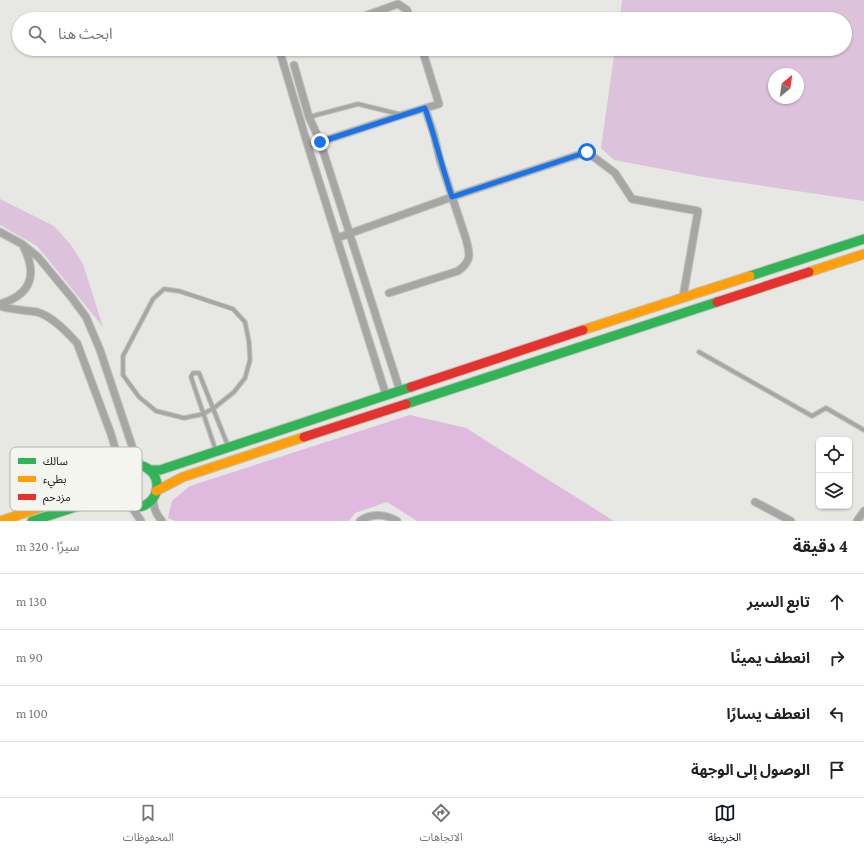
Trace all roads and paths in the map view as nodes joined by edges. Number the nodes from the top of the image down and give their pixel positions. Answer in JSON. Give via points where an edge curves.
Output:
{"nodes":[{"id":1,"x":376,"y":12,"type":"edge"},
{"id":2,"x":408,"y":12,"type":"edge"},
{"id":3,"x":281,"y":56,"type":"edge"},
{"id":4,"x":424,"y":56,"type":"edge"},
{"id":5,"x":294,"y":65,"type":"dead end"},
{"id":6,"x":425,"y":108,"type":"junction"},
{"id":7,"x":402,"y":115,"type":"junction"},
{"id":8,"x":309,"y":117,"type":"junction"},
{"id":9,"x":320,"y":142,"type":"junction"},
{"id":10,"x":308,"y":146,"type":"junction"},
{"id":11,"x":452,"y":197,"type":"junction"},
{"id":12,"x":0,"y":232,"type":"edge"},
{"id":13,"x":349,"y":233,"type":"junction"},
{"id":14,"x":337,"y":238,"type":"junction"},
{"id":15,"x":864,"y":240,"type":"edge"},
{"id":16,"x":22,"y":244,"type":"junction"},
{"id":17,"x":864,"y":254,"type":"edge"},
{"id":18,"x":389,"y":293,"type":"dead end"},
{"id":19,"x":683,"y":297,"type":"junction"},
{"id":20,"x":0,"y":305,"type":"edge"},
{"id":21,"x":699,"y":352,"type":"dead end"},
{"id":22,"x":400,"y":390,"type":"junction"},
{"id":23,"x":386,"y":395,"type":"junction"},
{"id":24,"x":213,"y":409,"type":"junction"},
{"id":25,"x":203,"y":414,"type":"junction"},
{"id":26,"x":864,"y":430,"type":"edge"},
{"id":27,"x":115,"y":447,"type":"edge"},
{"id":28,"x":132,"y":447,"type":"edge"},
{"id":29,"x":229,"y":447,"type":"junction"},
{"id":30,"x":216,"y":452,"type":"junction"},
{"id":31,"x":142,"y":464,"type":"edge"},
{"id":32,"x":142,"y":467,"type":"edge"},
{"id":33,"x":146,"y":468,"type":"junction"},
{"id":34,"x":155,"y":494,"type":"junction"},
{"id":35,"x":755,"y":502,"type":"dead end"},
{"id":36,"x":142,"y":506,"type":"edge"},
{"id":37,"x":28,"y":511,"type":"edge"},
{"id":38,"x":63,"y":511,"type":"edge"},
{"id":39,"x":134,"y":511,"type":"edge"},
{"id":40,"x":864,"y":511,"type":"edge"},
{"id":41,"x":1,"y":521,"type":"edge"},
{"id":42,"x":32,"y":521,"type":"edge"},
{"id":43,"x":141,"y":521,"type":"edge"},
{"id":44,"x":162,"y":521,"type":"edge"},
{"id":45,"x":360,"y":521,"type":"edge"},
{"id":46,"x":397,"y":521,"type":"edge"},
{"id":47,"x":791,"y":521,"type":"edge"},
{"id":48,"x":857,"y":521,"type":"edge"}],
"edges":[{"from":1,"to":2,"type":"street","via":[[398,4]]},
{"from":3,"to":10,"type":"street"},
{"from":4,"to":6,"type":"street","via":[[440,104]]},
{"from":5,"to":8,"type":"street"},
{"from":6,"to":7,"type":"street"},
{"from":6,"to":11,"type":"street"},
{"from":7,"to":8,"type":"lane","via":[[358,104]]},
{"from":7,"to":9,"type":"street"},
{"from":8,"to":9,"type":"street"},
{"from":9,"to":10,"type":"street"},
{"from":9,"to":13,"type":"street"},
{"from":10,"to":14,"type":"street"},
{"from":11,"to":13,"type":"street"},
{"from":11,"to":18,"type":"street","via":[[470,251],[469,260],[458,271]]},
{"from":11,"to":19,"type":"street","via":[[587,152],[615,173],[632,199],[698,211]]},
{"from":12,"to":16,"type":"street"},
{"from":13,"to":14,"type":"street"},
{"from":13,"to":22,"type":"street"},
{"from":14,"to":23,"type":"street"},
{"from":15,"to":19,"type":"main road"},
{"from":16,"to":20,"type":"street","via":[[31,268],[27,286],[13,300]]},
{"from":16,"to":28,"type":"street","via":[[38,257],[86,317],[100,350]]},
{"from":17,"to":34,"type":"main road","via":[[183,477]]},
{"from":19,"to":22,"type":"main road"},
{"from":20,"to":27,"type":"street","via":[[39,313],[67,331],[77,343]]},
{"from":21,"to":26,"type":"lane","via":[[812,416],[826,408]]},
{"from":22,"to":23,"type":"main road"},
{"from":23,"to":29,"type":"main road"},
{"from":24,"to":25,"type":"lane"},
{"from":24,"to":25,"type":"lane","via":[[199,373],[193,373],[191,377]]},
{"from":24,"to":25,"type":"lane","via":[[234,392],[245,378],[250,360],[245,322],[233,309],[179,291],[164,289],[153,299],[123,356],[123,375],[139,397],[156,410],[184,418]]},
{"from":24,"to":29,"type":"lane"},
{"from":25,"to":30,"type":"lane"},
{"from":29,"to":30,"type":"main road"},
{"from":30,"to":33,"type":"main road","via":[[160,470]]},
{"from":31,"to":33,"type":"street"},
{"from":32,"to":33,"type":"main road"},
{"from":33,"to":34,"type":"main road","via":[[156,479]]},
{"from":34,"to":36,"type":"main road"},
{"from":34,"to":44,"type":"street","via":[[154,508]]},
{"from":35,"to":47,"type":"street"},
{"from":37,"to":41,"type":"main road"},
{"from":38,"to":42,"type":"main road"},
{"from":39,"to":43,"type":"street"},
{"from":40,"to":48,"type":"street"},
{"from":45,"to":46,"type":"street","via":[[378,515]]}]}
